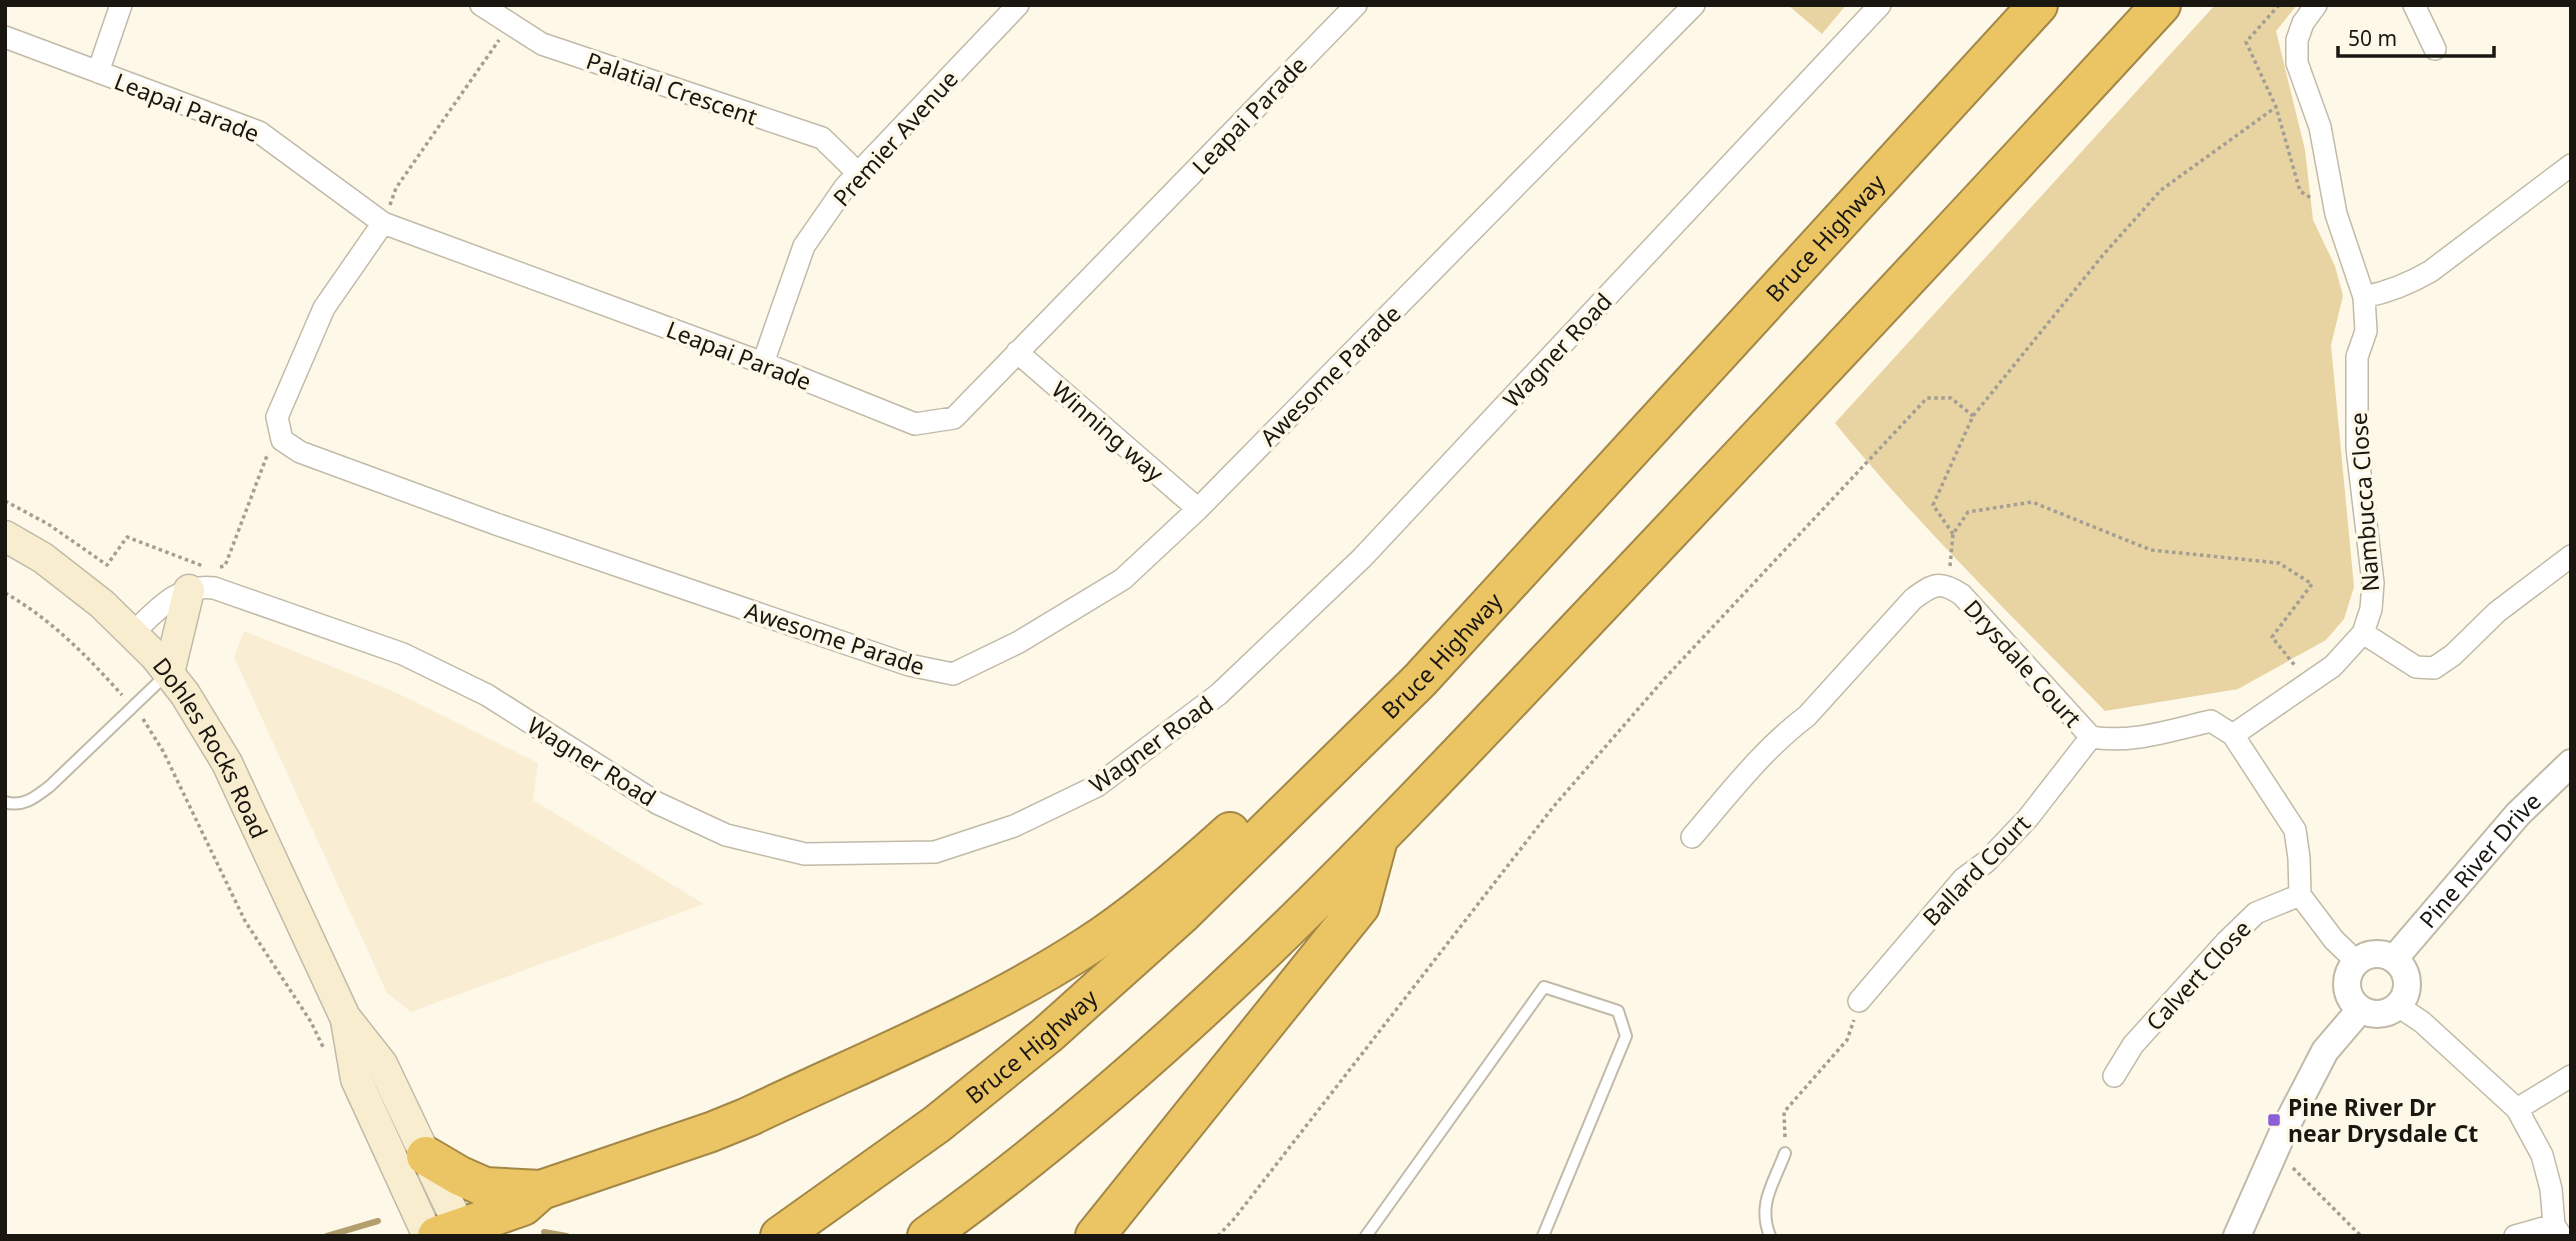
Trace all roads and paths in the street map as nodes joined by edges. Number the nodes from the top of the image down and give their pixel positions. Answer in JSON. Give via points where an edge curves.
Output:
{"nodes":[{"id":1,"x":121,"y":5,"type":"edge"},
{"id":2,"x":481,"y":5,"type":"edge"},
{"id":3,"x":1018,"y":5,"type":"edge"},
{"id":4,"x":1356,"y":5,"type":"edge"},
{"id":5,"x":1694,"y":5,"type":"edge"},
{"id":6,"x":1880,"y":5,"type":"edge"},
{"id":7,"x":2038,"y":5,"type":"edge"},
{"id":8,"x":2161,"y":5,"type":"edge"},
{"id":9,"x":2279,"y":5,"type":"edge"},
{"id":10,"x":2316,"y":5,"type":"edge"},
{"id":11,"x":2414,"y":5,"type":"edge"},
{"id":12,"x":502,"y":35,"type":"dead end"},
{"id":13,"x":5,"y":37,"type":"edge"},
{"id":14,"x":2435,"y":49,"type":"dead end"},
{"id":15,"x":98,"y":72,"type":"junction"},
{"id":16,"x":2276,"y":107,"type":"junction"},
{"id":17,"x":2571,"y":165,"type":"edge"},
{"id":18,"x":859,"y":173,"type":"junction"},
{"id":19,"x":2336,"y":214,"type":"junction"},
{"id":20,"x":383,"y":223,"type":"junction"},
{"id":21,"x":2364,"y":297,"type":"junction"},
{"id":22,"x":1017,"y":352,"type":"junction"},
{"id":23,"x":763,"y":363,"type":"junction"},
{"id":24,"x":1973,"y":416,"type":"junction"},
{"id":25,"x":277,"y":417,"type":"junction"},
{"id":26,"x":5,"y":501,"type":"edge"},
{"id":27,"x":1199,"y":509,"type":"junction"},
{"id":28,"x":1953,"y":534,"type":"junction"},
{"id":29,"x":5,"y":536,"type":"edge"},
{"id":30,"x":2571,"y":556,"type":"edge"},
{"id":31,"x":1947,"y":585,"type":"junction"},
{"id":32,"x":189,"y":590,"type":"junction"},
{"id":33,"x":5,"y":593,"type":"edge"},
{"id":34,"x":133,"y":633,"type":"junction"},
{"id":35,"x":2363,"y":633,"type":"junction"},
{"id":36,"x":169,"y":673,"type":"junction"},
{"id":37,"x":1420,"y":680,"type":"junction"},
{"id":38,"x":2308,"y":682,"type":"junction"},
{"id":39,"x":132,"y":707,"type":"junction"},
{"id":40,"x":2233,"y":735,"type":"junction"},
{"id":41,"x":2091,"y":737,"type":"junction"},
{"id":42,"x":2571,"y":764,"type":"edge"},
{"id":43,"x":5,"y":802,"type":"edge"},
{"id":44,"x":1692,"y":837,"type":"dead end"},
{"id":45,"x":1377,"y":842,"type":"junction"},
{"id":46,"x":2300,"y":895,"type":"junction"},
{"id":47,"x":2394,"y":958,"type":"junction"},
{"id":48,"x":2356,"y":961,"type":"junction"},
{"id":49,"x":1859,"y":1001,"type":"joint"},
{"id":50,"x":2398,"y":1006,"type":"junction"},
{"id":51,"x":2360,"y":1010,"type":"junction"},
{"id":52,"x":345,"y":1017,"type":"junction"},
{"id":53,"x":328,"y":1060,"type":"dead end"},
{"id":54,"x":2114,"y":1076,"type":"dead end"},
{"id":55,"x":2571,"y":1076,"type":"edge"},
{"id":56,"x":2517,"y":1109,"type":"junction"},
{"id":57,"x":2274,"y":1150,"type":"junction"},
{"id":58,"x":1785,"y":1153,"type":"joint"},
{"id":59,"x":426,"y":1156,"type":"junction"},
{"id":60,"x":541,"y":1191,"type":"junction"},
{"id":61,"x":2558,"y":1230,"type":"edge"},
{"id":62,"x":447,"y":1234,"type":"edge"},
{"id":63,"x":780,"y":1236,"type":"edge"},
{"id":64,"x":927,"y":1236,"type":"edge"},
{"id":65,"x":1095,"y":1236,"type":"edge"},
{"id":66,"x":1218,"y":1236,"type":"edge"},
{"id":67,"x":1366,"y":1236,"type":"edge"},
{"id":68,"x":1543,"y":1236,"type":"edge"},
{"id":69,"x":1770,"y":1236,"type":"edge"},
{"id":70,"x":2237,"y":1236,"type":"edge"},
{"id":71,"x":2361,"y":1236,"type":"edge"},
{"id":72,"x":2515,"y":1236,"type":"edge"}],
"edges":[{"from":1,"to":15,"type":"street"},
{"from":2,"to":18,"type":"street","name":"Palatial Crescent","via":[[542,44],[822,138]]},
{"from":3,"to":18,"type":"street","name":"Premier Avenue"},
{"from":4,"to":22,"type":"street","name":"Leapai Parade"},
{"from":5,"to":27,"type":"street","name":"Awesome Parade"},
{"from":6,"to":32,"type":"street","name":"Wagner Road","via":[[1362,558],[1229,685],[1097,786],[1014,827],[935,852],[805,854],[726,835],[657,803],[487,695],[403,654],[214,588]]},
{"from":7,"to":37,"type":"highway","name":"Bruce Highway"},
{"from":8,"to":45,"type":"highway"},
{"from":9,"to":16,"type":"path","via":[[2246,42]]},
{"from":10,"to":19,"type":"street","name":"Nambucca Close","via":[[2297,40],[2297,63],[2320,127]]},
{"from":11,"to":14,"type":"street"},
{"from":12,"to":20,"type":"path","via":[[396,188]]},
{"from":13,"to":15,"type":"street","name":"Leapai Parade"},
{"from":15,"to":20,"type":"street","name":"Leapai Parade","via":[[260,132]]},
{"from":16,"to":19,"type":"path","via":[[2300,191]]},
{"from":16,"to":24,"type":"path","via":[[2161,190]]},
{"from":17,"to":21,"type":"street","via":[[2431,271],[2386,293]]},
{"from":18,"to":23,"type":"street","name":"Premier Avenue","via":[[804,246]]},
{"from":19,"to":21,"type":"street","name":"Nambucca Close"},
{"from":20,"to":23,"type":"street","name":"Leapai Parade"},
{"from":20,"to":25,"type":"street","via":[[324,307]]},
{"from":21,"to":35,"type":"street","name":"Nambucca Close","via":[[2365,331],[2357,357],[2357,448],[2373,583]]},
{"from":22,"to":23,"type":"street","name":"Leapai Parade","via":[[954,418],[915,424]]},
{"from":22,"to":27,"type":"street","name":"Winning way"},
{"from":24,"to":28,"type":"path","via":[[1933,505]]},
{"from":24,"to":66,"type":"path","via":[[1951,398],[1927,398],[1665,678],[1554,806]]},
{"from":25,"to":26,"type":"path","via":[[263,428],[272,442],[225,566],[212,569],[127,537],[107,565]]},
{"from":25,"to":27,"type":"street","name":"Awesome Parade","via":[[282,440],[300,452],[573,550],[909,664],[953,674],[1019,642],[1123,579]]},
{"from":28,"to":31,"type":"path"},
{"from":28,"to":38,"type":"path","via":[[1968,512],[2032,502],[2151,550],[2279,563],[2312,584],[2272,637]]},
{"from":29,"to":34,"type":"main road","name":"Dohles Rocks Road","via":[[68,576]]},
{"from":30,"to":35,"type":"street","via":[[2434,668],[2416,667]]},
{"from":31,"to":41,"type":"street","name":"Drysdale Court","via":[[1970,604]]},
{"from":31,"to":44,"type":"street","name":"Drysdale Court","via":[[1935,585],[1913,599],[1807,716],[1750,769]]},
{"from":32,"to":34,"type":"street","via":[[171,598]]},
{"from":32,"to":36,"type":"main road"},
{"from":33,"to":39,"type":"path","via":[[75,645]]},
{"from":34,"to":36,"type":"main road","name":"Dohles Rocks Road"},
{"from":35,"to":38,"type":"street","name":"Nambucca Close","via":[[2333,666]]},
{"from":36,"to":39,"type":"lane"},
{"from":36,"to":52,"type":"main road","name":"Dohles Rocks Road","via":[[227,763]]},
{"from":37,"to":60,"type":"highway","via":[[1359,719],[1192,866],[1092,944],[1053,968],[983,1007],[748,1117]]},
{"from":37,"to":63,"type":"highway","name":"Bruce Highway","via":[[1183,913],[1048,1035],[937,1124]]},
{"from":38,"to":40,"type":"street","name":"Nambucca Close"},
{"from":39,"to":43,"type":"lane","via":[[34,798]]},
{"from":39,"to":53,"type":"path","via":[[163,751],[245,921],[311,1022]]},
{"from":40,"to":41,"type":"street","name":"Drysdale Court","via":[[2211,721],[2140,737]]},
{"from":40,"to":46,"type":"street","via":[[2295,830]]},
{"from":41,"to":49,"type":"street","name":"Ballard Court","via":[[2028,818],[1963,879]]},
{"from":42,"to":47,"type":"street","name":"Pine River Drive","via":[[2518,814]]},
{"from":45,"to":64,"type":"highway","via":[[1233,983],[1096,1106]]},
{"from":45,"to":65,"type":"highway","via":[[1360,906]]},
{"from":46,"to":48,"type":"street"},
{"from":46,"to":54,"type":"street","name":"Calvert Close","via":[[2248,920],[2133,1045]]},
{"from":47,"to":48,"type":"street","via":[[2374,953]]},
{"from":47,"to":50,"type":"street","via":[[2407,982]]},
{"from":48,"to":51,"type":"street","via":[[2346,986]]},
{"from":49,"to":58,"type":"path","via":[[1847,1040],[1784,1112]]},
{"from":50,"to":51,"type":"street","via":[[2380,1014]]},
{"from":50,"to":56,"type":"street","via":[[2422,1022]]},
{"from":51,"to":57,"type":"street","via":[[2325,1051]]},
{"from":52,"to":59,"type":"main road","name":"Dohles Rocks Road","via":[[382,1064]]},
{"from":52,"to":62,"type":"main road","name":"Dohles Rocks Road","via":[[356,1079]]},
{"from":55,"to":56,"type":"street"},
{"from":56,"to":61,"type":"street","via":[[2542,1155]]},
{"from":57,"to":70,"type":"street"},
{"from":57,"to":71,"type":"path"},
{"from":58,"to":69,"type":"lane","via":[[1764,1207]]},
{"from":59,"to":60,"type":"highway","via":[[485,1187]]},
{"from":59,"to":62,"type":"main road","name":"Dohles Rocks Road"},
{"from":60,"to":62,"type":"highway","via":[[523,1206]]},
{"from":61,"to":72,"type":"street"},
{"from":67,"to":68,"type":"lane","via":[[1544,987],[1618,1011],[1626,1036]]}]}
